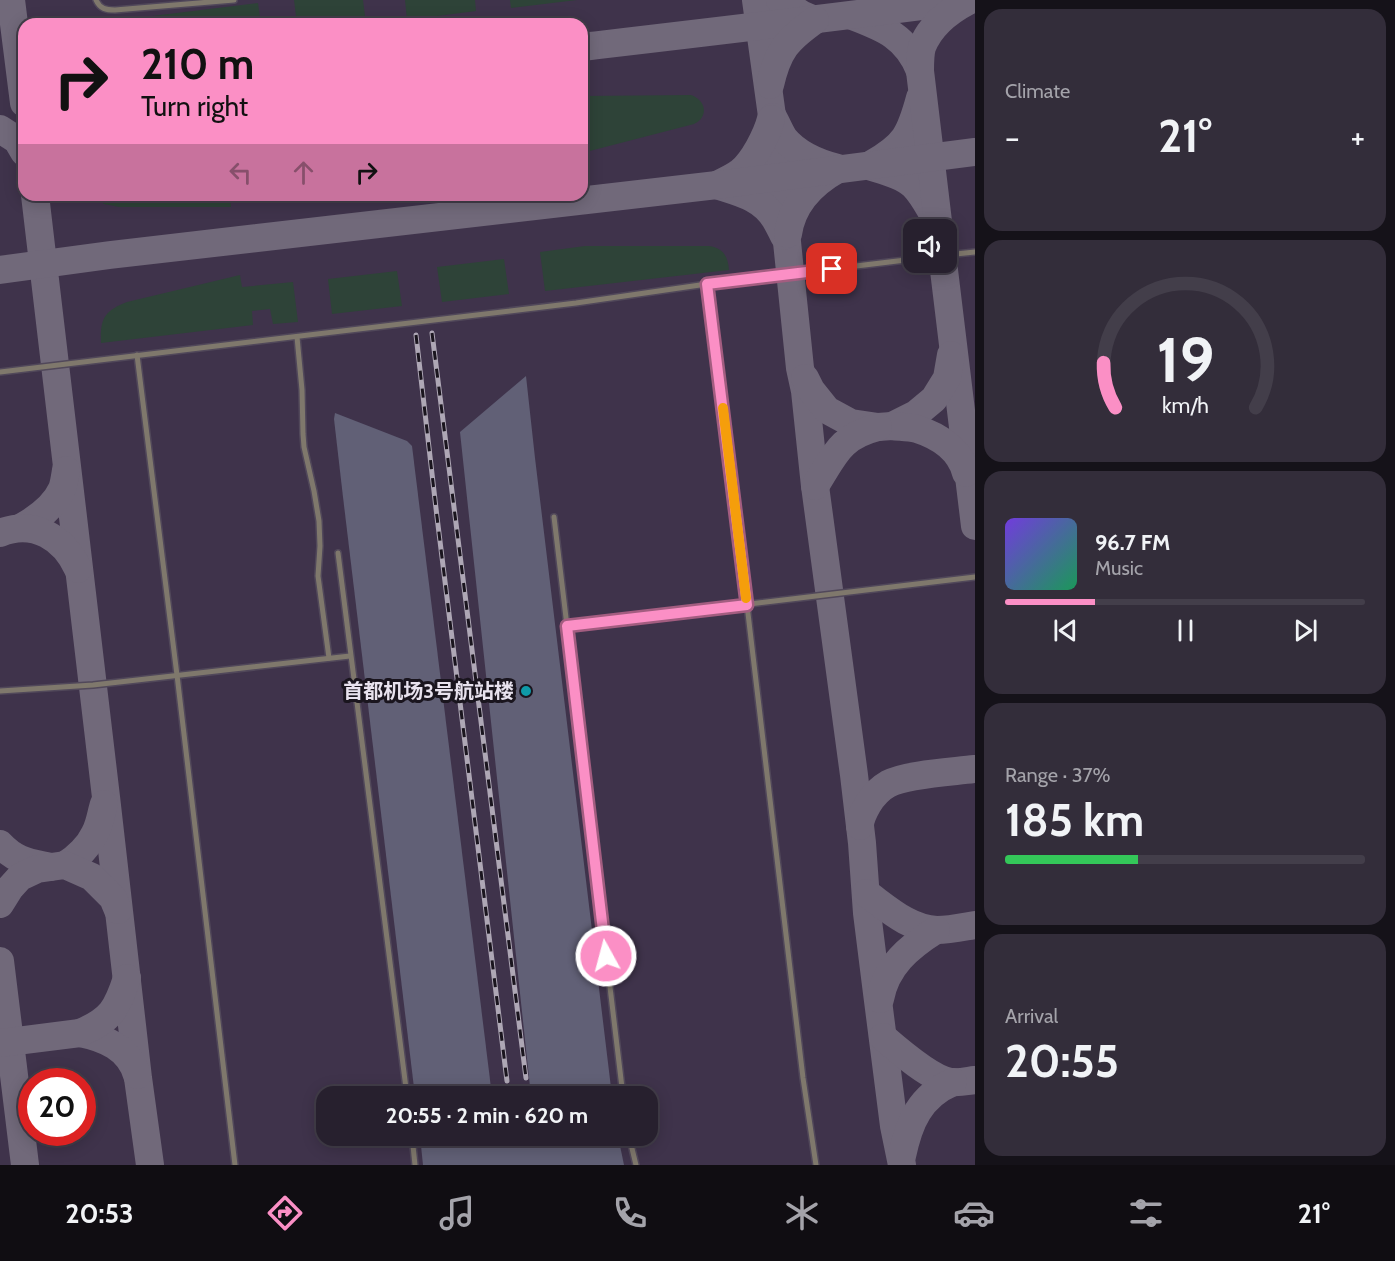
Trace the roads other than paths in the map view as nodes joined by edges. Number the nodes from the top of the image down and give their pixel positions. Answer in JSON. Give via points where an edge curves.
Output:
{"nodes":[{"id":1,"x":96,"y":0,"type":"edge"},
{"id":2,"x":234,"y":0,"type":"edge"},
{"id":3,"x":975,"y":252,"type":"edge"},
{"id":4,"x":957,"y":254,"type":"edge"},
{"id":5,"x":903,"y":260,"type":"edge"},
{"id":6,"x":707,"y":284,"type":"junction"},
{"id":7,"x":297,"y":337,"type":"junction"},
{"id":8,"x":137,"y":355,"type":"junction"},
{"id":9,"x":0,"y":372,"type":"edge"},
{"id":10,"x":554,"y":517,"type":"dead end"},
{"id":11,"x":338,"y":553,"type":"dead end"},
{"id":12,"x":975,"y":576,"type":"edge"},
{"id":13,"x":747,"y":605,"type":"junction"},
{"id":14,"x":567,"y":626,"type":"junction"},
{"id":15,"x":350,"y":656,"type":"junction"},
{"id":16,"x":329,"y":658,"type":"junction"},
{"id":17,"x":177,"y":675,"type":"junction"},
{"id":18,"x":0,"y":691,"type":"edge"},
{"id":19,"x":406,"y":1086,"type":"edge"},
{"id":20,"x":622,"y":1086,"type":"edge"},
{"id":21,"x":413,"y":1146,"type":"edge"},
{"id":22,"x":631,"y":1146,"type":"edge"},
{"id":23,"x":235,"y":1165,"type":"edge"},
{"id":24,"x":416,"y":1165,"type":"edge"},
{"id":25,"x":636,"y":1165,"type":"edge"},
{"id":26,"x":816,"y":1165,"type":"edge"}],
"edges":[{"from":1,"to":2,"type":"lane","via":[[104,9],[115,10]]},
{"from":3,"to":4,"type":"lane"},
{"from":5,"to":6,"type":"lane"},
{"from":6,"to":7,"type":"lane"},
{"from":6,"to":13,"type":"lane"},
{"from":7,"to":8,"type":"lane"},
{"from":7,"to":16,"type":"lane","via":[[303,434],[319,521],[318,576]]},
{"from":8,"to":9,"type":"lane"},
{"from":8,"to":17,"type":"lane"},
{"from":10,"to":14,"type":"lane"},
{"from":11,"to":15,"type":"lane"},
{"from":12,"to":13,"type":"lane"},
{"from":13,"to":14,"type":"lane"},
{"from":13,"to":26,"type":"lane"},
{"from":14,"to":20,"type":"lane"},
{"from":15,"to":16,"type":"lane"},
{"from":15,"to":19,"type":"lane"},
{"from":16,"to":17,"type":"lane"},
{"from":17,"to":18,"type":"lane"},
{"from":17,"to":23,"type":"lane"},
{"from":21,"to":24,"type":"lane"},
{"from":22,"to":25,"type":"lane"}]}
